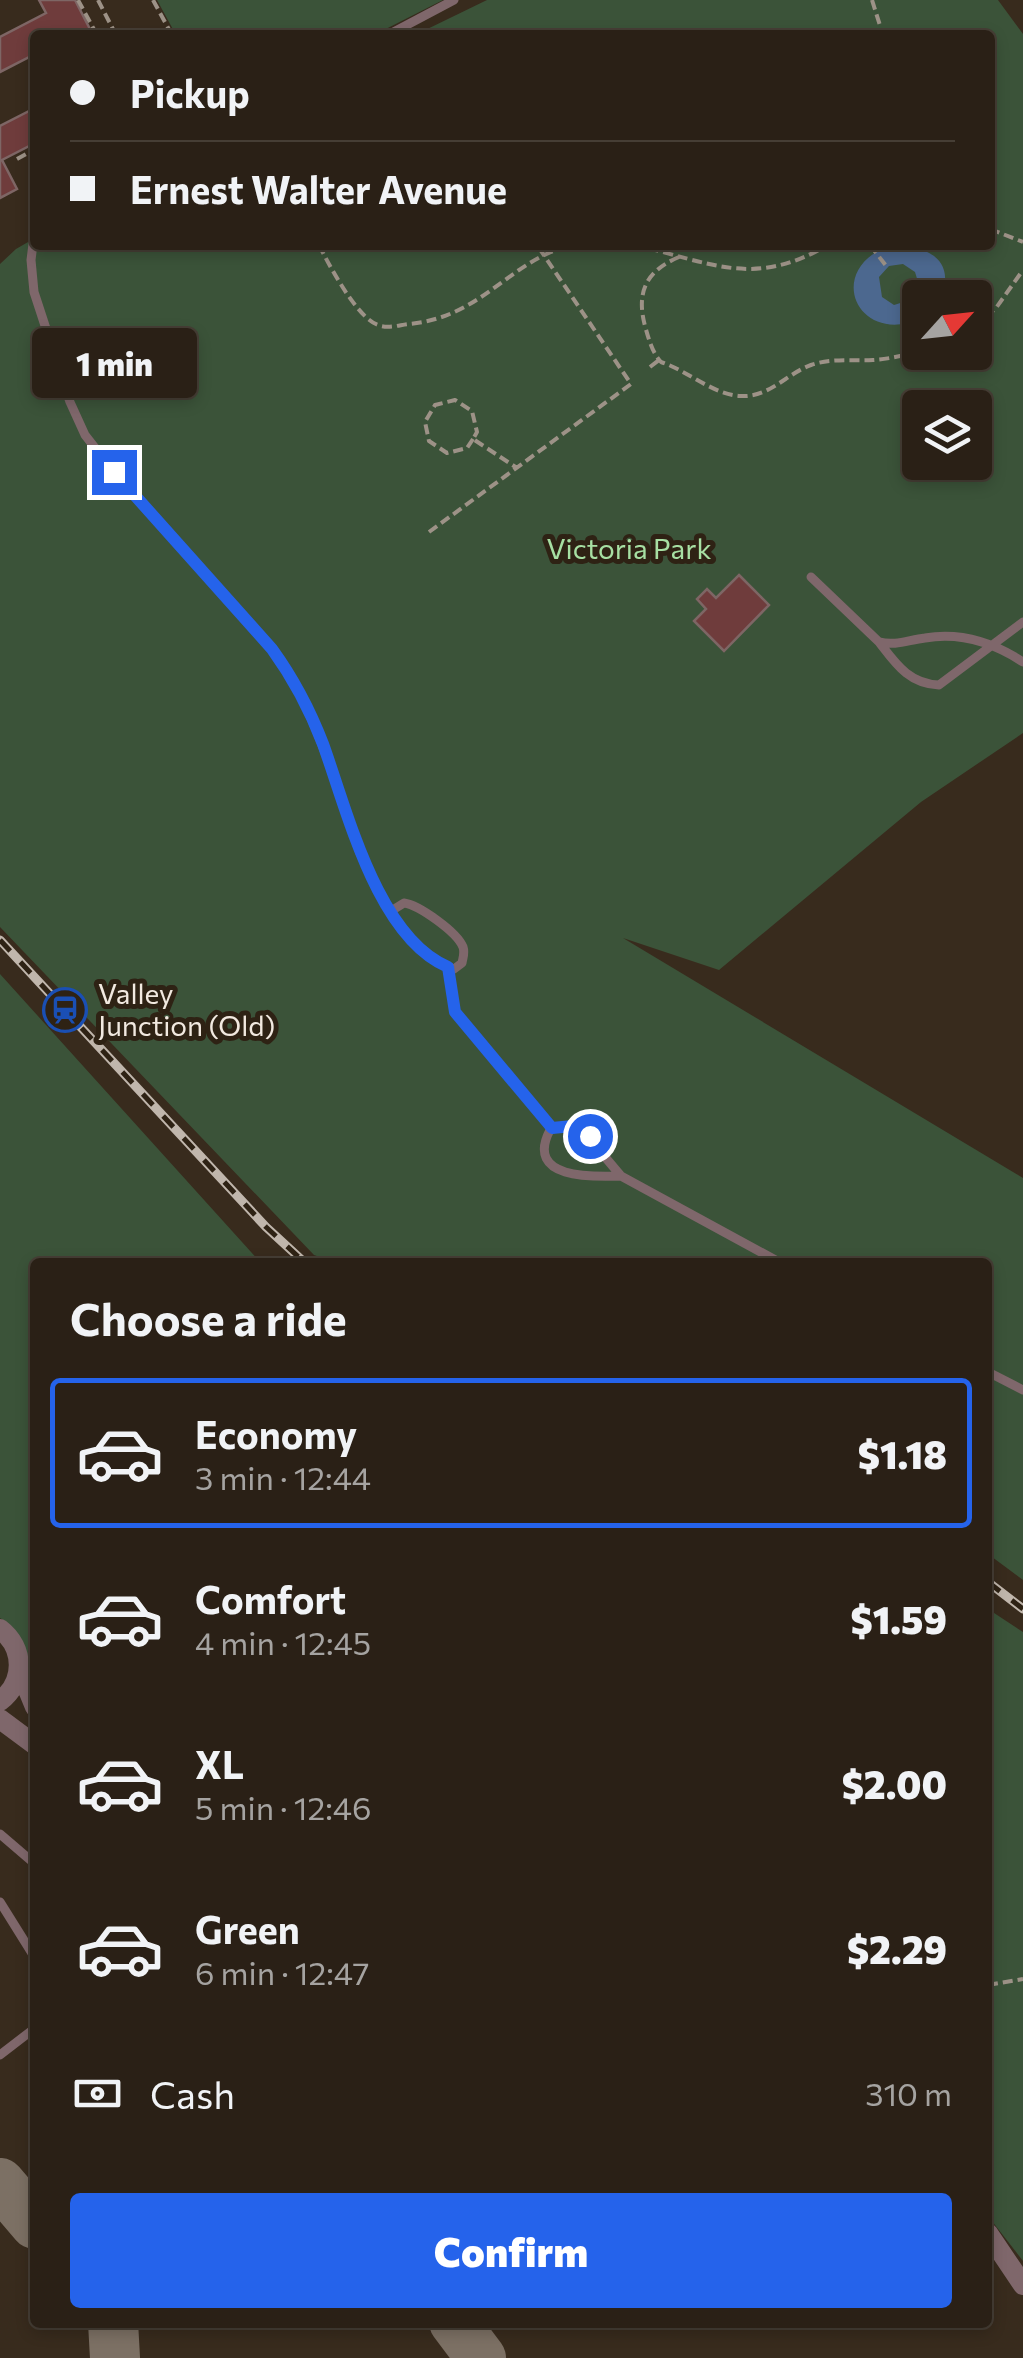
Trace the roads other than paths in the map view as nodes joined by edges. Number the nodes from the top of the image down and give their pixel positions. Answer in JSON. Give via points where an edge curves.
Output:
{"nodes":[{"id":1,"x":454,"y":0,"type":"edge"},
{"id":2,"x":397,"y":30,"type":"edge"},
{"id":3,"x":32,"y":250,"type":"edge"},
{"id":4,"x":811,"y":577,"type":"dead end"},
{"id":5,"x":1023,"y":622,"type":"edge"},
{"id":6,"x":879,"y":642,"type":"junction"},
{"id":7,"x":991,"y":646,"type":"junction"},
{"id":8,"x":1023,"y":662,"type":"edge"},
{"id":9,"x":391,"y":911,"type":"junction"},
{"id":10,"x":450,"y":968,"type":"junction"},
{"id":11,"x":552,"y":1128,"type":"junction"},
{"id":12,"x":621,"y":1176,"type":"junction"},
{"id":13,"x":772,"y":1258,"type":"edge"},
{"id":14,"x":992,"y":1374,"type":"edge"},
{"id":15,"x":1023,"y":1390,"type":"edge"},
{"id":16,"x":0,"y":1629,"type":"edge"},
{"id":17,"x":20,"y":1668,"type":"junction"},
{"id":18,"x":30,"y":1694,"type":"edge"},
{"id":19,"x":0,"y":1701,"type":"edge"},
{"id":20,"x":0,"y":1719,"type":"edge"},
{"id":21,"x":30,"y":1742,"type":"edge"},
{"id":22,"x":0,"y":1834,"type":"edge"},
{"id":23,"x":30,"y":1860,"type":"edge"},
{"id":24,"x":0,"y":1902,"type":"edge"},
{"id":25,"x":30,"y":1950,"type":"edge"},
{"id":26,"x":30,"y":2032,"type":"edge"},
{"id":27,"x":0,"y":2055,"type":"edge"},
{"id":28,"x":992,"y":2239,"type":"edge"},
{"id":29,"x":1023,"y":2285,"type":"edge"}],
"edges":[{"from":1,"to":2,"type":"lane"},
{"from":3,"to":9,"type":"lane","via":[[34,292],[80,426],[286,669],[322,742],[360,853]]},
{"from":4,"to":6,"type":"lane"},
{"from":5,"to":7,"type":"lane"},
{"from":6,"to":7,"type":"lane","via":[[951,636]]},
{"from":6,"to":7,"type":"lane","via":[[901,671],[940,685]]},
{"from":7,"to":8,"type":"lane"},
{"from":9,"to":10,"type":"lane","via":[[425,952]]},
{"from":9,"to":10,"type":"lane","via":[[410,903],[452,935],[464,958]]},
{"from":10,"to":11,"type":"lane","via":[[455,1012]]},
{"from":11,"to":12,"type":"lane","via":[[584,1132]]},
{"from":11,"to":12,"type":"lane","via":[[544,1147],[555,1167],[578,1176]]},
{"from":12,"to":13,"type":"lane"},
{"from":14,"to":15,"type":"lane"},
{"from":16,"to":17,"type":"street","via":[[14,1643]]},
{"from":17,"to":18,"type":"street"},
{"from":17,"to":19,"type":"street"},
{"from":20,"to":21,"type":"street"},
{"from":22,"to":23,"type":"lane"},
{"from":24,"to":25,"type":"lane"},
{"from":26,"to":27,"type":"lane"},
{"from":28,"to":29,"type":"street"}]}
